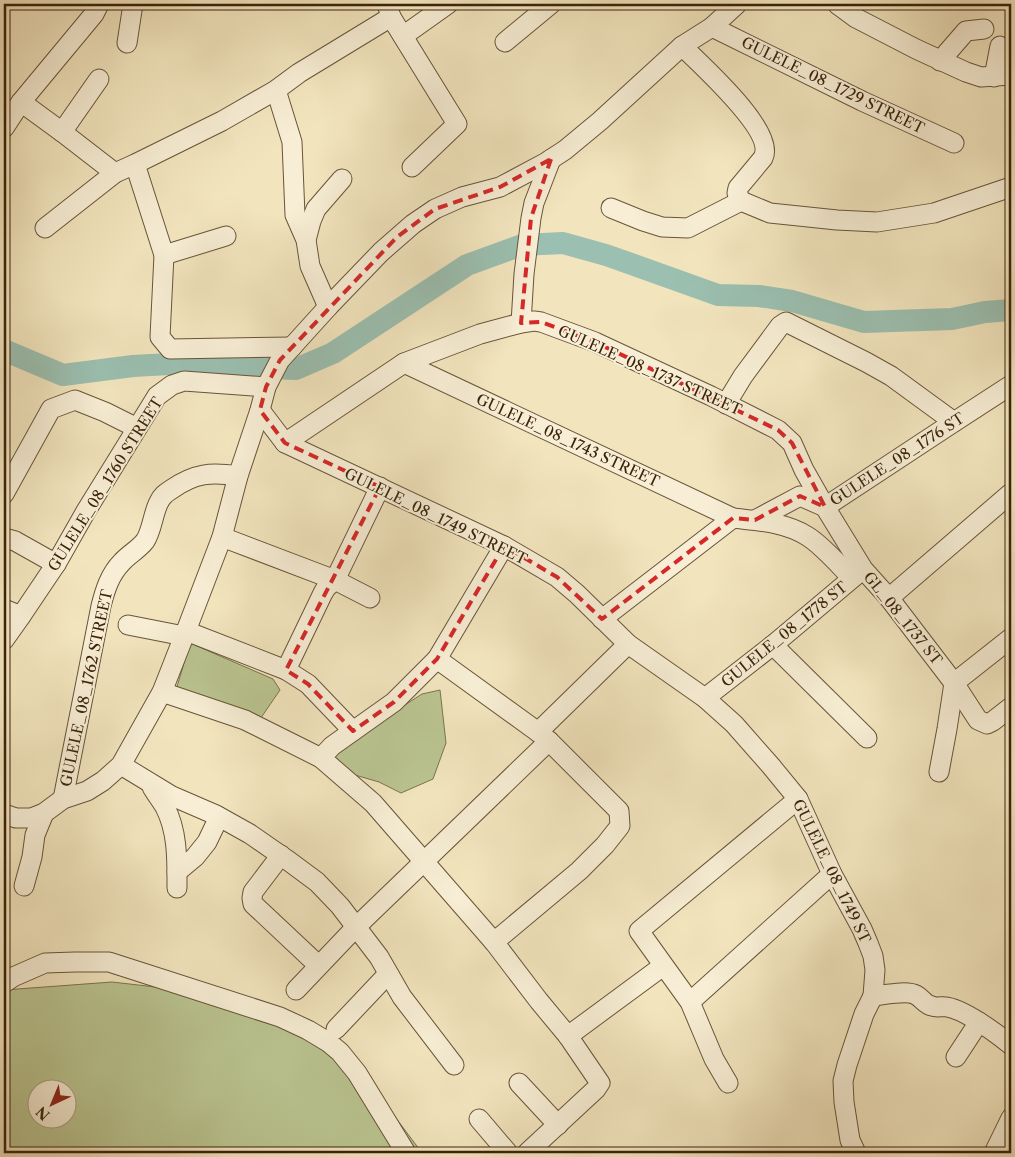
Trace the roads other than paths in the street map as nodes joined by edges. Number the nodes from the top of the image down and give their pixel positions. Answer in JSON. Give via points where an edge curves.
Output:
{"nodes":[{"id":1,"x":99,"y":4,"type":"edge"},
{"id":2,"x":133,"y":4,"type":"edge"},
{"id":3,"x":448,"y":4,"type":"edge"},
{"id":4,"x":551,"y":4,"type":"edge"},
{"id":5,"x":737,"y":4,"type":"edge"},
{"id":6,"x":837,"y":4,"type":"edge"},
{"id":7,"x":389,"y":10,"type":"edge"},
{"id":8,"x":712,"y":27,"type":"junction"},
{"id":9,"x":984,"y":29,"type":"dead end"},
{"id":10,"x":403,"y":36,"type":"junction"},
{"id":11,"x":127,"y":42,"type":"dead end"},
{"id":12,"x":505,"y":42,"type":"dead end"},
{"id":13,"x":682,"y":46,"type":"junction"},
{"id":14,"x":1000,"y":46,"type":"dead end"},
{"id":15,"x":940,"y":61,"type":"junction"},
{"id":16,"x":1002,"y":76,"type":"edge"},
{"id":17,"x":99,"y":79,"type":"dead end"},
{"id":18,"x":276,"y":90,"type":"junction"},
{"id":19,"x":12,"y":102,"type":"edge"},
{"id":20,"x":4,"y":128,"type":"edge"},
{"id":21,"x":62,"y":132,"type":"junction"},
{"id":22,"x":954,"y":143,"type":"dead end"},
{"id":23,"x":552,"y":159,"type":"junction"},
{"id":24,"x":135,"y":164,"type":"junction"},
{"id":25,"x":412,"y":167,"type":"dead end"},
{"id":26,"x":115,"y":173,"type":"junction"},
{"id":27,"x":342,"y":179,"type":"dead end"},
{"id":28,"x":1011,"y":187,"type":"edge"},
{"id":29,"x":741,"y":201,"type":"junction"},
{"id":30,"x":611,"y":208,"type":"dead end"},
{"id":31,"x":45,"y":228,"type":"dead end"},
{"id":32,"x":226,"y":236,"type":"dead end"},
{"id":33,"x":306,"y":240,"type":"junction"},
{"id":34,"x":164,"y":255,"type":"junction"},
{"id":35,"x":328,"y":307,"type":"junction"},
{"id":36,"x":521,"y":323,"type":"junction"},
{"id":37,"x":286,"y":354,"type":"junction"},
{"id":38,"x":404,"y":363,"type":"junction"},
{"id":39,"x":1011,"y":385,"type":"edge"},
{"id":40,"x":266,"y":387,"type":"junction"},
{"id":41,"x":726,"y":404,"type":"junction"},
{"id":42,"x":260,"y":410,"type":"junction"},
{"id":43,"x":954,"y":422,"type":"junction"},
{"id":44,"x":137,"y":428,"type":"junction"},
{"id":45,"x":285,"y":443,"type":"junction"},
{"id":46,"x":238,"y":476,"type":"junction"},
{"id":47,"x":380,"y":487,"type":"junction"},
{"id":48,"x":1011,"y":493,"type":"edge"},
{"id":49,"x":4,"y":494,"type":"edge"},
{"id":50,"x":825,"y":507,"type":"junction"},
{"id":51,"x":733,"y":518,"type":"junction"},
{"id":52,"x":755,"y":520,"type":"junction"},
{"id":53,"x":222,"y":537,"type":"junction"},
{"id":54,"x":4,"y":538,"type":"edge"},
{"id":55,"x":504,"y":546,"type":"junction"},
{"id":56,"x":56,"y":564,"type":"junction"},
{"id":57,"x":858,"y":573,"type":"junction"},
{"id":58,"x":335,"y":580,"type":"junction"},
{"id":59,"x":370,"y":598,"type":"dead end"},
{"id":60,"x":889,"y":598,"type":"junction"},
{"id":61,"x":4,"y":609,"type":"edge"},
{"id":62,"x":21,"y":616,"type":"junction"},
{"id":63,"x":602,"y":620,"type":"junction"},
{"id":64,"x":128,"y":625,"type":"dead end"},
{"id":65,"x":185,"y":634,"type":"junction"},
{"id":66,"x":1011,"y":638,"type":"edge"},
{"id":67,"x":4,"y":640,"type":"edge"},
{"id":68,"x":628,"y":644,"type":"junction"},
{"id":69,"x":773,"y":645,"type":"junction"},
{"id":70,"x":437,"y":659,"type":"junction"},
{"id":71,"x":286,"y":670,"type":"junction"},
{"id":72,"x":954,"y":683,"type":"junction"},
{"id":73,"x":162,"y":692,"type":"junction"},
{"id":74,"x":704,"y":698,"type":"junction"},
{"id":75,"x":1011,"y":706,"type":"edge"},
{"id":76,"x":353,"y":731,"type":"junction"},
{"id":77,"x":544,"y":737,"type":"junction"},
{"id":78,"x":867,"y":738,"type":"dead end"},
{"id":79,"x":321,"y":758,"type":"junction"},
{"id":80,"x":121,"y":765,"type":"junction"},
{"id":81,"x":938,"y":772,"type":"dead end"},
{"id":82,"x":149,"y":782,"type":"junction"},
{"id":83,"x":63,"y":799,"type":"junction"},
{"id":84,"x":798,"y":799,"type":"junction"},
{"id":85,"x":4,"y":814,"type":"edge"},
{"id":86,"x":44,"y":814,"type":"junction"},
{"id":87,"x":220,"y":817,"type":"junction"},
{"id":88,"x":281,"y":855,"type":"junction"},
{"id":89,"x":424,"y":862,"type":"junction"},
{"id":90,"x":832,"y":874,"type":"junction"},
{"id":91,"x":24,"y":886,"type":"dead end"},
{"id":92,"x":356,"y":926,"type":"junction"},
{"id":93,"x":494,"y":942,"type":"junction"},
{"id":94,"x":318,"y":965,"type":"junction"},
{"id":95,"x":664,"y":966,"type":"junction"},
{"id":96,"x":388,"y":974,"type":"junction"},
{"id":97,"x":4,"y":983,"type":"edge"},
{"id":98,"x":296,"y":990,"type":"dead end"},
{"id":99,"x":873,"y":996,"type":"junction"},
{"id":100,"x":690,"y":1002,"type":"junction"},
{"id":101,"x":979,"y":1022,"type":"junction"},
{"id":102,"x":336,"y":1029,"type":"dead end"},
{"id":103,"x":1007,"y":1035,"type":"edge"},
{"id":104,"x":568,"y":1036,"type":"junction"},
{"id":105,"x":956,"y":1056,"type":"dead end"},
{"id":106,"x":454,"y":1065,"type":"dead end"},
{"id":107,"x":519,"y":1083,"type":"dead end"},
{"id":108,"x":728,"y":1083,"type":"dead end"},
{"id":109,"x":1011,"y":1118,"type":"edge"},
{"id":110,"x":479,"y":1119,"type":"dead end"},
{"id":111,"x":558,"y":1125,"type":"junction"},
{"id":112,"x":406,"y":1153,"type":"edge"},
{"id":113,"x":508,"y":1153,"type":"edge"},
{"id":114,"x":528,"y":1153,"type":"edge"},
{"id":115,"x":856,"y":1153,"type":"edge"},
{"id":116,"x":994,"y":1153,"type":"edge"}],
"edges":[{"from":1,"to":19,"type":"street","via":[[94,14]]},
{"from":2,"to":11,"type":"street"},
{"from":3,"to":10,"type":"street"},
{"from":4,"to":12,"type":"street"},
{"from":5,"to":8,"type":"street"},
{"from":6,"to":15,"type":"street","via":[[856,18]]},
{"from":7,"to":10,"type":"street"},
{"from":7,"to":18,"type":"street"},
{"from":8,"to":13,"type":"street"},
{"from":8,"to":22,"type":"street","name":"GULELE_08_1729 STREET"},
{"from":9,"to":15,"type":"street","via":[[966,31]]},
{"from":10,"to":25,"type":"street","via":[[457,124]]},
{"from":13,"to":23,"type":"street","via":[[600,121]]},
{"from":13,"to":29,"type":"street","via":[[734,99],[755,124],[762,140],[765,155],[738,188]]},
{"from":14,"to":16,"type":"street"},
{"from":15,"to":16,"type":"street","via":[[981,77]]},
{"from":17,"to":21,"type":"street"},
{"from":18,"to":24,"type":"street"},
{"from":18,"to":33,"type":"street","via":[[292,142],[295,215]]},
{"from":19,"to":20,"type":"street"},
{"from":19,"to":21,"type":"street"},
{"from":21,"to":26,"type":"street"},
{"from":23,"to":35,"type":"street","via":[[500,187],[462,197],[435,209],[397,237]]},
{"from":23,"to":36,"type":"street","via":[[531,218]]},
{"from":24,"to":26,"type":"street"},
{"from":24,"to":34,"type":"street"},
{"from":26,"to":31,"type":"street"},
{"from":27,"to":33,"type":"street","via":[[316,209]]},
{"from":28,"to":29,"type":"street","via":[[934,213],[877,222],[770,213]]},
{"from":29,"to":30,"type":"street","via":[[688,228],[662,227]]},
{"from":32,"to":34,"type":"street"},
{"from":33,"to":35,"type":"street","via":[[310,266]]},
{"from":34,"to":37,"type":"street","via":[[160,336],[170,349]]},
{"from":35,"to":37,"type":"street"},
{"from":36,"to":38,"type":"street","name":"GULELE_08_1737 STREET","via":[[480,334]]},
{"from":36,"to":41,"type":"street","name":"GULELE_08_1737 STREET","via":[[541,322],[595,342]]},
{"from":37,"to":40,"type":"street"},
{"from":38,"to":45,"type":"street","name":"GULELE_08_1737 STREET"},
{"from":38,"to":51,"type":"street","name":"GULELE_08_1743 STREET"},
{"from":39,"to":43,"type":"street","name":"GULELE_08_1776 ST"},
{"from":40,"to":42,"type":"street"},
{"from":40,"to":44,"type":"street","name":"GULELE_08_1760 STREET","via":[[184,381],[157,396]]},
{"from":41,"to":43,"type":"street","via":[[743,376],[786,322],[891,376]]},
{"from":41,"to":50,"type":"street","name":"GULELE_08_1737 STREET","via":[[778,430],[792,443]]},
{"from":42,"to":45,"type":"street"},
{"from":42,"to":46,"type":"street"},
{"from":43,"to":50,"type":"street","name":"GULELE_08_1776 ST"},
{"from":44,"to":49,"type":"street","via":[[75,400],[51,409]]},
{"from":44,"to":56,"type":"street","name":"GULELE_08_1760 STREET"},
{"from":45,"to":47,"type":"street","name":"GULELE_08_1749 STREET"},
{"from":46,"to":53,"type":"street"},
{"from":46,"to":83,"type":"street","name":"GULELE_08_1762 STREET","via":[[208,474],[184,480],[162,495],[146,539],[112,573],[101,606]]},
{"from":47,"to":55,"type":"street","name":"GULELE_08_1749 STREET"},
{"from":47,"to":58,"type":"street"},
{"from":48,"to":60,"type":"street"},
{"from":50,"to":52,"type":"street","name":"GULELE_08_1776 ST","via":[[800,496]]},
{"from":50,"to":57,"type":"street","name":"GL_08_1737 ST"},
{"from":51,"to":52,"type":"street"},
{"from":51,"to":63,"type":"street"},
{"from":52,"to":57,"type":"street","via":[[788,527],[809,536]]},
{"from":53,"to":58,"type":"street"},
{"from":53,"to":65,"type":"street"},
{"from":54,"to":56,"type":"street"},
{"from":55,"to":63,"type":"street","name":"GULELE_08_1749 STREET","via":[[557,577]]},
{"from":55,"to":70,"type":"street"},
{"from":56,"to":62,"type":"street","name":"GULELE_08_1760 STREET"},
{"from":57,"to":60,"type":"street","name":"GL_08_1737 ST"},
{"from":57,"to":69,"type":"street","name":"GULELE_08_1778 ST"},
{"from":58,"to":59,"type":"street"},
{"from":58,"to":71,"type":"street","via":[[323,593]]},
{"from":60,"to":72,"type":"street","name":"GL_08_1737 ST"},
{"from":61,"to":62,"type":"street"},
{"from":62,"to":67,"type":"street","name":"GULELE_08_1760 STREET"},
{"from":63,"to":68,"type":"street","name":"GULELE_08_1749 ST"},
{"from":64,"to":65,"type":"street"},
{"from":65,"to":71,"type":"street"},
{"from":65,"to":73,"type":"street"},
{"from":66,"to":72,"type":"street"},
{"from":68,"to":74,"type":"street","name":"GULELE_08_1749 ST"},
{"from":68,"to":77,"type":"street"},
{"from":69,"to":74,"type":"street","name":"GULELE_08_1778 ST"},
{"from":69,"to":78,"type":"street"},
{"from":70,"to":76,"type":"street","via":[[394,702]]},
{"from":70,"to":77,"type":"street"},
{"from":71,"to":76,"type":"street","via":[[308,684]]},
{"from":72,"to":75,"type":"street","name":"GL_08_1737 ST","via":[[978,720],[986,724]]},
{"from":72,"to":81,"type":"street"},
{"from":73,"to":79,"type":"street","via":[[245,720]]},
{"from":73,"to":80,"type":"street"},
{"from":74,"to":84,"type":"street","name":"GULELE_08_1749 ST","via":[[734,724]]},
{"from":76,"to":79,"type":"street"},
{"from":77,"to":89,"type":"street"},
{"from":77,"to":93,"type":"street","via":[[619,811],[620,826],[579,871]]},
{"from":79,"to":89,"type":"street","via":[[373,803]]},
{"from":80,"to":82,"type":"street"},
{"from":80,"to":83,"type":"street","via":[[87,791]]},
{"from":82,"to":87,"type":"street"},
{"from":82,"to":87,"type":"street","via":[[172,824],[177,880],[208,842]]},
{"from":83,"to":86,"type":"street"},
{"from":84,"to":90,"type":"street","name":"GULELE_08_1749 ST"},
{"from":84,"to":95,"type":"street","via":[[639,931]]},
{"from":85,"to":86,"type":"street","via":[[31,818]]},
{"from":86,"to":91,"type":"street","via":[[35,835]]},
{"from":87,"to":88,"type":"street"},
{"from":88,"to":92,"type":"street","via":[[317,882]]},
{"from":88,"to":94,"type":"street","via":[[253,892],[252,904]]},
{"from":89,"to":92,"type":"street"},
{"from":89,"to":93,"type":"street"},
{"from":90,"to":99,"type":"street","name":"GULELE_08_1749 ST","via":[[862,929],[872,956],[875,970]]},
{"from":90,"to":100,"type":"street"},
{"from":92,"to":94,"type":"street"},
{"from":92,"to":96,"type":"street"},
{"from":93,"to":104,"type":"street"},
{"from":94,"to":98,"type":"street"},
{"from":95,"to":100,"type":"street"},
{"from":95,"to":104,"type":"street"},
{"from":96,"to":102,"type":"street"},
{"from":96,"to":106,"type":"street"},
{"from":97,"to":112,"type":"street","via":[[45,963],[109,962],[280,1017],[322,1038],[340,1052],[358,1073]]},
{"from":99,"to":101,"type":"street","via":[[907,992],[927,1004],[959,1010]]},
{"from":99,"to":115,"type":"street","via":[[843,1081],[850,1140]]},
{"from":100,"to":108,"type":"street"},
{"from":101,"to":103,"type":"street"},
{"from":101,"to":105,"type":"street"},
{"from":104,"to":111,"type":"street","via":[[600,1083]]},
{"from":107,"to":111,"type":"street"},
{"from":109,"to":116,"type":"street"},
{"from":110,"to":113,"type":"street"},
{"from":111,"to":114,"type":"street"}]}
